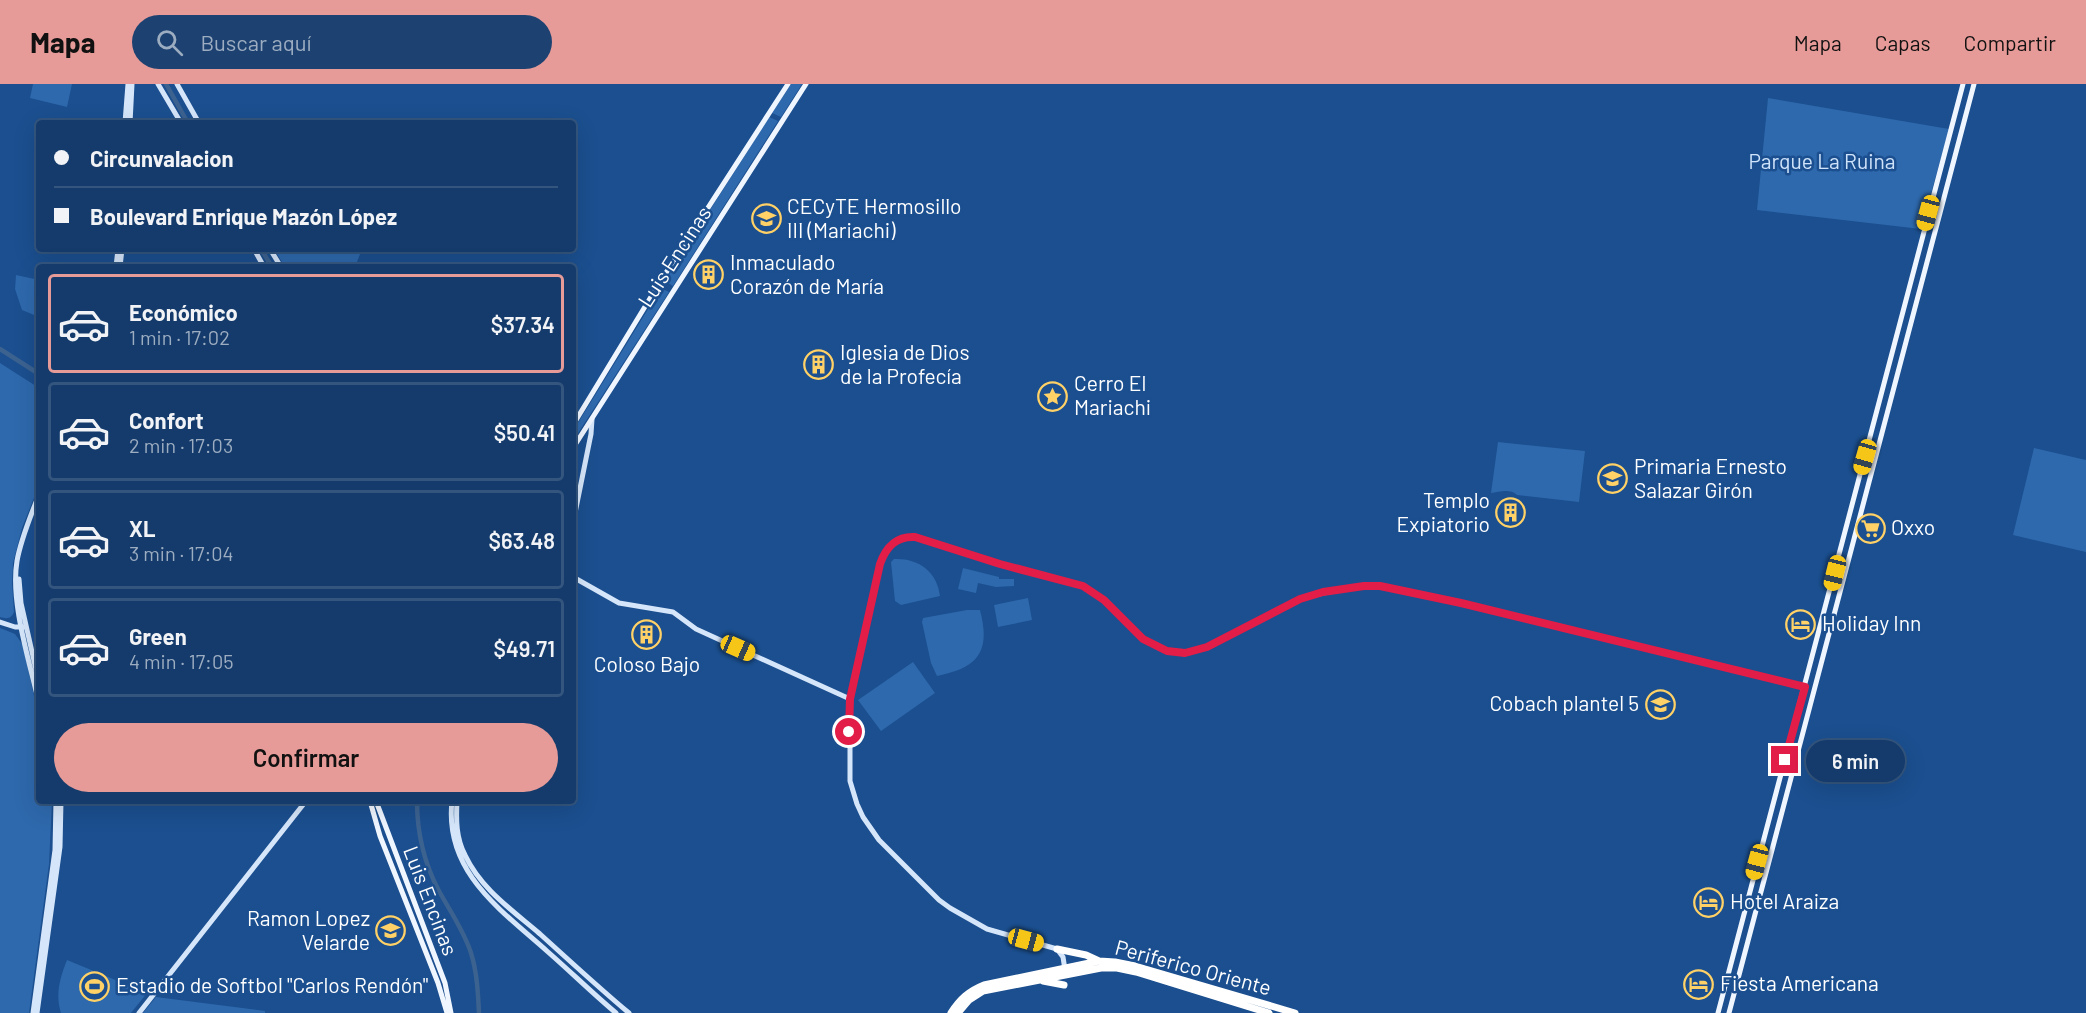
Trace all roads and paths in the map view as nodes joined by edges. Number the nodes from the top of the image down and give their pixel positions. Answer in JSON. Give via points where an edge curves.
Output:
{"nodes":[{"id":1,"x":130,"y":84,"type":"edge"},
{"id":2,"x":158,"y":84,"type":"edge"},
{"id":3,"x":177,"y":84,"type":"edge"},
{"id":4,"x":788,"y":84,"type":"edge"},
{"id":5,"x":806,"y":84,"type":"edge"},
{"id":6,"x":1963,"y":84,"type":"edge"},
{"id":7,"x":1974,"y":84,"type":"edge"},
{"id":8,"x":128,"y":120,"type":"edge"},
{"id":9,"x":180,"y":120,"type":"edge"},
{"id":10,"x":197,"y":120,"type":"edge"},
{"id":11,"x":576,"y":419,"type":"edge"},
{"id":12,"x":592,"y":419,"type":"junction"},
{"id":13,"x":576,"y":443,"type":"edge"},
{"id":14,"x":36,"y":502,"type":"edge"},
{"id":15,"x":576,"y":509,"type":"edge"},
{"id":16,"x":36,"y":513,"type":"edge"},
{"id":17,"x":576,"y":579,"type":"edge"},
{"id":18,"x":0,"y":622,"type":"edge"},
{"id":19,"x":24,"y":627,"type":"junction"},
{"id":20,"x":36,"y":672,"type":"edge"},
{"id":21,"x":1805,"y":687,"type":"junction"},
{"id":22,"x":36,"y":689,"type":"edge"},
{"id":23,"x":850,"y":699,"type":"junction"},
{"id":24,"x":56,"y":804,"type":"edge"},
{"id":25,"x":61,"y":804,"type":"edge"},
{"id":26,"x":304,"y":804,"type":"edge"},
{"id":27,"x":371,"y":804,"type":"edge"},
{"id":28,"x":377,"y":804,"type":"edge"},
{"id":29,"x":452,"y":804,"type":"edge"},
{"id":30,"x":457,"y":804,"type":"edge"},
{"id":31,"x":547,"y":941,"type":"junction"},
{"id":32,"x":542,"y":947,"type":"junction"},
{"id":33,"x":1057,"y":949,"type":"junction"},
{"id":34,"x":1099,"y":961,"type":"junction"},
{"id":35,"x":1065,"y":972,"type":"junction"},
{"id":36,"x":1041,"y":980,"type":"junction"},
{"id":37,"x":1064,"y":985,"type":"dead end"},
{"id":38,"x":35,"y":1013,"type":"edge"},
{"id":39,"x":139,"y":1013,"type":"edge"},
{"id":40,"x":447,"y":1013,"type":"edge"},
{"id":41,"x":452,"y":1013,"type":"edge"},
{"id":42,"x":616,"y":1013,"type":"edge"},
{"id":43,"x":629,"y":1013,"type":"edge"},
{"id":44,"x":951,"y":1013,"type":"edge"},
{"id":45,"x":958,"y":1013,"type":"edge"},
{"id":46,"x":1269,"y":1013,"type":"edge"},
{"id":47,"x":1295,"y":1013,"type":"edge"},
{"id":48,"x":1718,"y":1013,"type":"edge"},
{"id":49,"x":1728,"y":1013,"type":"edge"}],
"edges":[{"from":1,"to":8,"type":"street"},
{"from":2,"to":9,"type":"street"},
{"from":3,"to":10,"type":"street"},
{"from":4,"to":11,"type":"main road"},
{"from":5,"to":12,"type":"main road","name":"Luis Encinas"},
{"from":6,"to":21,"type":"main road"},
{"from":7,"to":49,"type":"main road"},
{"from":12,"to":13,"type":"main road","name":"Luis Encinas"},
{"from":12,"to":15,"type":"street"},
{"from":14,"to":19,"type":"street","via":[[17,563],[16,587]]},
{"from":16,"to":19,"type":"street","via":[[20,566]]},
{"from":17,"to":23,"type":"street","via":[[619,603],[673,612],[696,629]]},
{"from":18,"to":19,"type":"street"},
{"from":19,"to":20,"type":"street"},
{"from":19,"to":22,"type":"street"},
{"from":21,"to":23,"type":"street","via":[[1400,589],[1364,586],[1300,599],[1195,651],[1167,651],[1143,639],[1104,600],[1083,586],[907,537],[890,546],[882,558]]},
{"from":21,"to":48,"type":"main road"},
{"from":23,"to":33,"type":"street","via":[[850,781],[863,817],[879,840],[939,900],[961,916],[987,929]]},
{"from":24,"to":38,"type":"street","via":[[55,850]]},
{"from":25,"to":38,"type":"street","via":[[60,847]]},
{"from":26,"to":39,"type":"street"},
{"from":27,"to":40,"type":"main road"},
{"from":28,"to":41,"type":"main road","name":"Luis Encinas","via":[[445,983]]},
{"from":29,"to":32,"type":"street","via":[[452,831],[464,866],[488,898]]},
{"from":30,"to":31,"type":"street","via":[[459,841],[472,868],[490,891]]},
{"from":31,"to":32,"type":"street"},
{"from":31,"to":43,"type":"street"},
{"from":32,"to":42,"type":"street"},
{"from":33,"to":34,"type":"highway"},
{"from":33,"to":35,"type":"street","via":[[1063,957]]},
{"from":34,"to":35,"type":"highway","name":"Periferico Oriente"},
{"from":34,"to":47,"type":"highway","name":"Periferico Oriente","via":[[1135,966]]},
{"from":35,"to":36,"type":"highway","name":"Periferico Oriente"},
{"from":35,"to":44,"type":"highway","name":"Periferico Oriente","via":[[974,988]]},
{"from":35,"to":46,"type":"highway","name":"Periferico Oriente","via":[[1117,968]]},
{"from":36,"to":37,"type":"highway"},
{"from":36,"to":45,"type":"highway","name":"Periferico Oriente","via":[[983,991]]}]}
